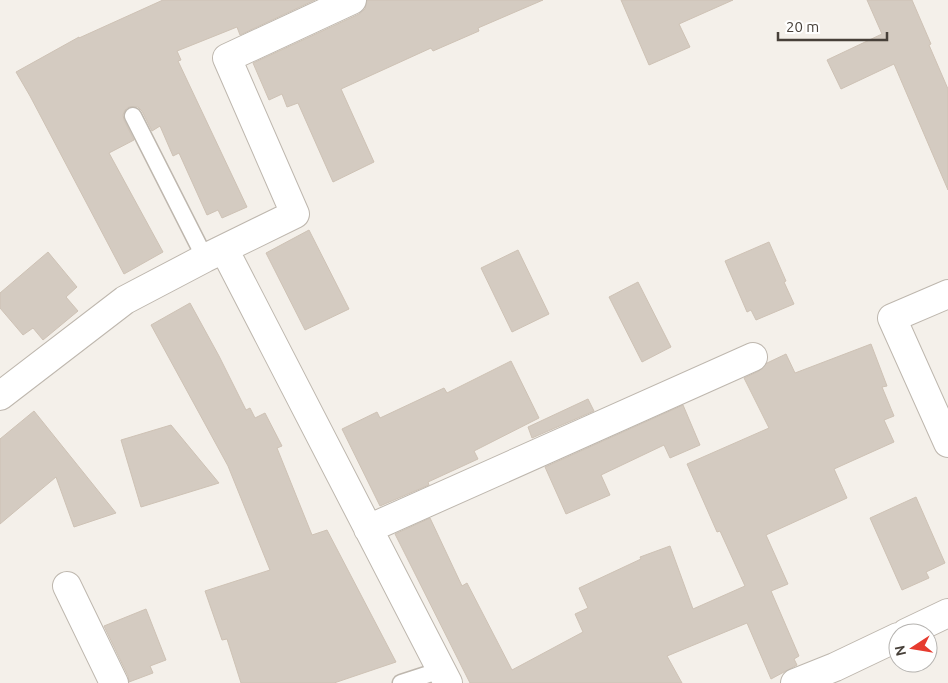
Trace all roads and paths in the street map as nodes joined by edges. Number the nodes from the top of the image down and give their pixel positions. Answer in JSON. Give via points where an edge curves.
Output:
{"nodes":[{"id":1,"x":352,"y":0,"type":"edge"},
{"id":2,"x":133,"y":116,"type":"dead end"},
{"id":3,"x":214,"y":253,"type":"junction"},
{"id":4,"x":948,"y":294,"type":"edge"},
{"id":5,"x":753,"y":357,"type":"dead end"},
{"id":6,"x":0,"y":396,"type":"edge"},
{"id":7,"x":948,"y":443,"type":"edge"},
{"id":8,"x":368,"y":529,"type":"junction"},
{"id":9,"x":67,"y":586,"type":"dead end"},
{"id":10,"x":948,"y":613,"type":"edge"},
{"id":11,"x":927,"y":623,"type":"edge"},
{"id":12,"x":888,"y":642,"type":"edge"},
{"id":13,"x":444,"y":676,"type":"edge"},
{"id":14,"x":114,"y":683,"type":"edge"},
{"id":15,"x":401,"y":683,"type":"edge"},
{"id":16,"x":795,"y":683,"type":"edge"}],
"edges":[{"from":1,"to":3,"type":"street","via":[[227,58],[295,214]]},
{"from":2,"to":3,"type":"lane"},
{"from":3,"to":6,"type":"street","via":[[125,300]]},
{"from":3,"to":8,"type":"street"},
{"from":4,"to":7,"type":"street","via":[[892,318]]},
{"from":5,"to":8,"type":"street"},
{"from":8,"to":13,"type":"street"},
{"from":9,"to":14,"type":"street"},
{"from":10,"to":11,"type":"street"},
{"from":12,"to":16,"type":"street"},
{"from":13,"to":15,"type":"lane"}]}
